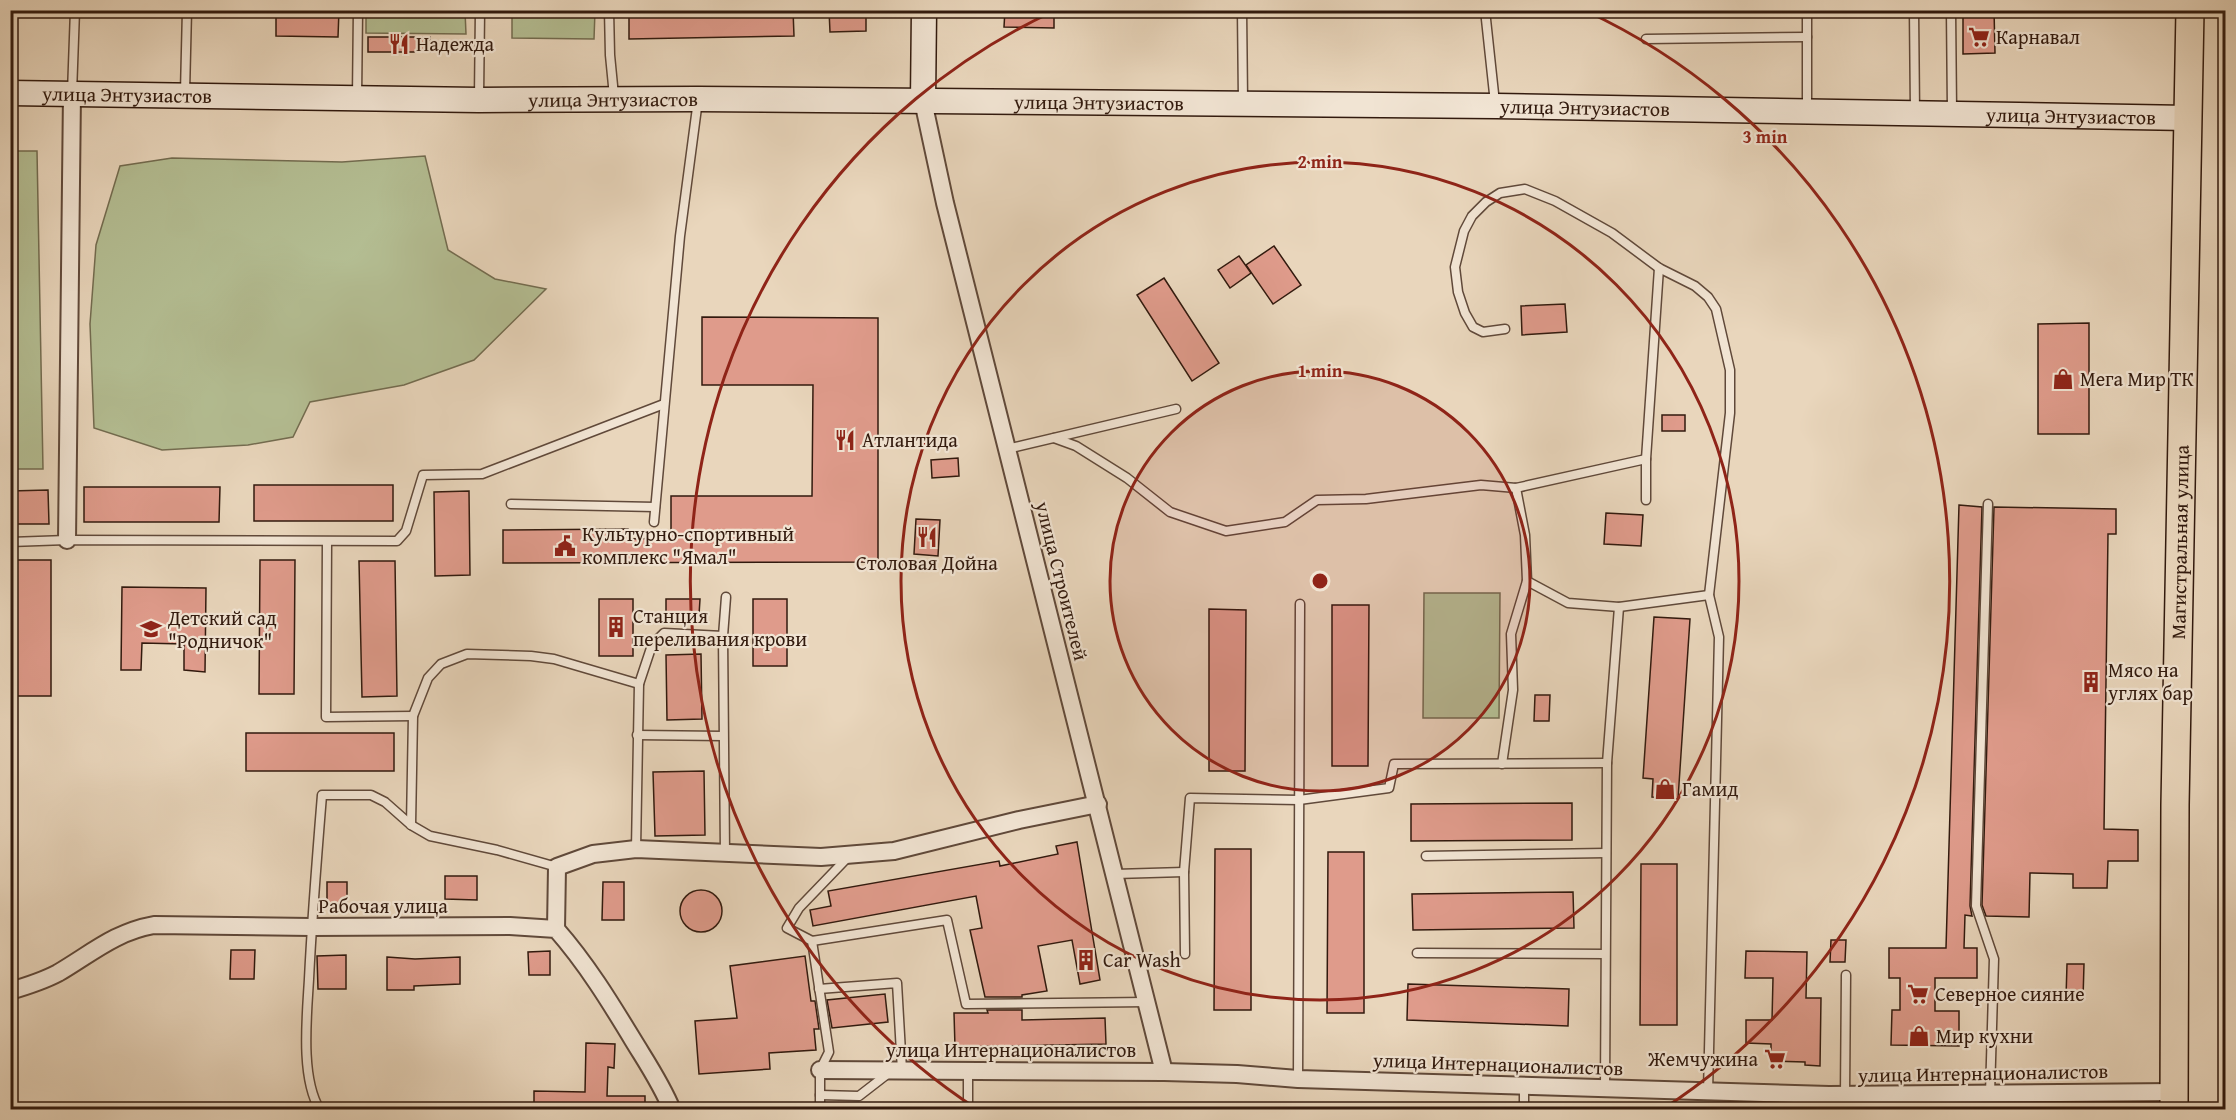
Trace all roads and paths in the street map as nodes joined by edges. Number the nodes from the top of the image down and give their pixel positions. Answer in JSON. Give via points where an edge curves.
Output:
{"nodes":[{"id":1,"x":75,"y":10,"type":"edge"},
{"id":2,"x":187,"y":10,"type":"edge"},
{"id":3,"x":358,"y":10,"type":"edge"},
{"id":4,"x":480,"y":10,"type":"edge"},
{"id":5,"x":609,"y":10,"type":"edge"},
{"id":6,"x":924,"y":10,"type":"edge"},
{"id":7,"x":1242,"y":10,"type":"edge"},
{"id":8,"x":1485,"y":10,"type":"edge"},
{"id":9,"x":1807,"y":10,"type":"edge"},
{"id":10,"x":1914,"y":10,"type":"edge"},
{"id":11,"x":1951,"y":10,"type":"edge"},
{"id":12,"x":2190,"y":10,"type":"edge"},
{"id":13,"x":1807,"y":37,"type":"junction"},
{"id":14,"x":1646,"y":39,"type":"dead end"},
{"id":15,"x":10,"y":93,"type":"edge"},
{"id":16,"x":72,"y":93,"type":"junction"},
{"id":17,"x":185,"y":96,"type":"junction"},
{"id":18,"x":357,"y":98,"type":"junction"},
{"id":19,"x":698,"y":99,"type":"junction"},
{"id":20,"x":479,"y":100,"type":"junction"},
{"id":21,"x":614,"y":100,"type":"junction"},
{"id":22,"x":923,"y":101,"type":"junction"},
{"id":23,"x":1243,"y":104,"type":"junction"},
{"id":24,"x":1496,"y":106,"type":"junction"},
{"id":25,"x":1808,"y":111,"type":"junction"},
{"id":26,"x":1915,"y":113,"type":"junction"},
{"id":27,"x":1952,"y":114,"type":"junction"},
{"id":28,"x":2188,"y":118,"type":"junction"},
{"id":29,"x":1659,"y":268,"type":"junction"},
{"id":30,"x":1505,"y":329,"type":"dead end"},
{"id":31,"x":664,"y":404,"type":"junction"},
{"id":32,"x":1176,"y":409,"type":"dead end"},
{"id":33,"x":1054,"y":438,"type":"junction"},
{"id":34,"x":1007,"y":449,"type":"junction"},
{"id":35,"x":1646,"y":459,"type":"junction"},
{"id":36,"x":1516,"y":488,"type":"junction"},
{"id":37,"x":1646,"y":500,"type":"dead end"},
{"id":38,"x":511,"y":504,"type":"dead end"},
{"id":39,"x":1988,"y":504,"type":"dead end"},
{"id":40,"x":655,"y":507,"type":"junction"},
{"id":41,"x":654,"y":522,"type":"dead end"},
{"id":42,"x":67,"y":540,"type":"junction"},
{"id":43,"x":10,"y":542,"type":"edge"},
{"id":44,"x":327,"y":542,"type":"junction"},
{"id":45,"x":1527,"y":581,"type":"junction"},
{"id":46,"x":1709,"y":595,"type":"junction"},
{"id":47,"x":726,"y":597,"type":"dead end"},
{"id":48,"x":1300,"y":604,"type":"dead end"},
{"id":49,"x":1619,"y":608,"type":"junction"},
{"id":50,"x":723,"y":636,"type":"junction"},
{"id":51,"x":639,"y":684,"type":"junction"},
{"id":52,"x":413,"y":716,"type":"junction"},
{"id":53,"x":637,"y":735,"type":"junction"},
{"id":54,"x":723,"y":736,"type":"junction"},
{"id":55,"x":1607,"y":763,"type":"junction"},
{"id":56,"x":1502,"y":764,"type":"junction"},
{"id":57,"x":1299,"y":800,"type":"junction"},
{"id":58,"x":1098,"y":804,"type":"junction"},
{"id":59,"x":411,"y":825,"type":"junction"},
{"id":60,"x":636,"y":849,"type":"junction"},
{"id":61,"x":1606,"y":853,"type":"junction"},
{"id":62,"x":725,"y":854,"type":"junction"},
{"id":63,"x":851,"y":855,"type":"junction"},
{"id":64,"x":1426,"y":856,"type":"dead end"},
{"id":65,"x":557,"y":867,"type":"junction"},
{"id":66,"x":1184,"y":872,"type":"junction"},
{"id":67,"x":1115,"y":874,"type":"junction"},
{"id":68,"x":311,"y":927,"type":"junction"},
{"id":69,"x":556,"y":929,"type":"junction"},
{"id":70,"x":812,"y":941,"type":"junction"},
{"id":71,"x":1417,"y":953,"type":"dead end"},
{"id":72,"x":1185,"y":954,"type":"dead end"},
{"id":73,"x":1605,"y":954,"type":"junction"},
{"id":74,"x":1846,"y":975,"type":"dead end"},
{"id":75,"x":819,"y":989,"type":"junction"},
{"id":76,"x":10,"y":991,"type":"edge"},
{"id":77,"x":1147,"y":1002,"type":"junction"},
{"id":78,"x":820,"y":1070,"type":"junction"},
{"id":79,"x":897,"y":1070,"type":"junction"},
{"id":80,"x":968,"y":1071,"type":"junction"},
{"id":81,"x":1164,"y":1071,"type":"junction"},
{"id":82,"x":1298,"y":1079,"type":"junction"},
{"id":83,"x":1524,"y":1086,"type":"junction"},
{"id":84,"x":1605,"y":1088,"type":"junction"},
{"id":85,"x":1708,"y":1092,"type":"junction"},
{"id":86,"x":1990,"y":1094,"type":"junction"},
{"id":87,"x":820,"y":1095,"type":"junction"},
{"id":88,"x":1834,"y":1100,"type":"edge"},
{"id":89,"x":2174,"y":1101,"type":"edge"},
{"id":90,"x":320,"y":1110,"type":"edge"},
{"id":91,"x":672,"y":1110,"type":"edge"},
{"id":92,"x":820,"y":1110,"type":"edge"},
{"id":93,"x":968,"y":1110,"type":"edge"},
{"id":94,"x":1524,"y":1110,"type":"edge"}],
"edges":[{"from":1,"to":16,"type":"lane"},
{"from":2,"to":17,"type":"lane"},
{"from":3,"to":18,"type":"lane"},
{"from":4,"to":20,"type":"lane"},
{"from":5,"to":21,"type":"lane"},
{"from":6,"to":22,"type":"street"},
{"from":7,"to":23,"type":"lane"},
{"from":8,"to":24,"type":"lane"},
{"from":9,"to":13,"type":"lane"},
{"from":10,"to":26,"type":"lane"},
{"from":11,"to":27,"type":"lane"},
{"from":12,"to":28,"type":"main road","name":"Магистральная улица"},
{"from":13,"to":14,"type":"lane"},
{"from":13,"to":25,"type":"lane"},
{"from":15,"to":16,"type":"street","name":"улица Энтузиастов"},
{"from":16,"to":17,"type":"street","name":"улица Энтузиастов"},
{"from":16,"to":42,"type":"street"},
{"from":17,"to":18,"type":"street","name":"улица Энтузиастов"},
{"from":18,"to":20,"type":"street","name":"улица Энтузиастов"},
{"from":19,"to":21,"type":"street","name":"улица Энтузиастов"},
{"from":19,"to":22,"type":"street","name":"улица Энтузиастов"},
{"from":19,"to":31,"type":"lane"},
{"from":20,"to":21,"type":"street","name":"улица Энтузиастов"},
{"from":22,"to":23,"type":"street","name":"улица Энтузиастов"},
{"from":22,"to":34,"type":"street","name":"улица Строителей"},
{"from":23,"to":24,"type":"street","name":"улица Энтузиастов"},
{"from":24,"to":25,"type":"street","name":"улица Энтузиастов"},
{"from":25,"to":26,"type":"street","name":"улица Энтузиастов"},
{"from":26,"to":27,"type":"street","name":"улица Энтузиастов"},
{"from":27,"to":28,"type":"street","name":"улица Энтузиастов"},
{"from":28,"to":89,"type":"main road","name":"Магистральная улица","via":[[2175,805]]},
{"from":29,"to":30,"type":"lane","via":[[1612,233],[1555,201],[1525,189],[1500,193],[1472,216],[1455,267],[1458,292],[1473,327],[1483,332]]},
{"from":29,"to":35,"type":"lane"},
{"from":29,"to":46,"type":"lane","via":[[1708,297],[1716,309],[1730,369],[1730,413]]},
{"from":31,"to":40,"type":"lane"},
{"from":31,"to":44,"type":"lane","via":[[482,474],[423,476],[406,531],[397,541]]},
{"from":32,"to":33,"type":"lane"},
{"from":33,"to":34,"type":"lane"},
{"from":33,"to":36,"type":"lane","via":[[1127,478],[1170,512],[1226,531],[1285,522],[1317,500],[1366,499],[1481,485]]},
{"from":34,"to":58,"type":"street","name":"улица Строителей"},
{"from":35,"to":36,"type":"lane"},
{"from":35,"to":37,"type":"lane"},
{"from":36,"to":45,"type":"lane","via":[[1525,535]]},
{"from":38,"to":40,"type":"lane"},
{"from":39,"to":86,"type":"lane","via":[[1976,906],[1994,959]]},
{"from":40,"to":41,"type":"lane"},
{"from":42,"to":43,"type":"lane"},
{"from":42,"to":44,"type":"lane"},
{"from":44,"to":52,"type":"lane","via":[[326,717]]},
{"from":45,"to":49,"type":"lane","via":[[1568,603]]},
{"from":45,"to":56,"type":"lane","via":[[1511,634],[1513,690]]},
{"from":46,"to":49,"type":"lane"},
{"from":46,"to":85,"type":"lane","via":[[1719,637]]},
{"from":47,"to":50,"type":"lane"},
{"from":48,"to":57,"type":"lane"},
{"from":49,"to":55,"type":"lane"},
{"from":50,"to":51,"type":"lane","via":[[664,633],[652,645]]},
{"from":50,"to":54,"type":"lane"},
{"from":51,"to":52,"type":"lane","via":[[554,659],[466,654],[441,664],[428,678]]},
{"from":51,"to":53,"type":"lane"},
{"from":52,"to":59,"type":"lane"},
{"from":53,"to":54,"type":"lane"},
{"from":53,"to":60,"type":"lane"},
{"from":54,"to":62,"type":"lane"},
{"from":55,"to":56,"type":"lane"},
{"from":55,"to":61,"type":"lane"},
{"from":56,"to":57,"type":"lane","via":[[1394,764],[1389,788]]},
{"from":57,"to":66,"type":"lane","via":[[1190,798]]},
{"from":57,"to":82,"type":"lane"},
{"from":58,"to":63,"type":"street","via":[[894,851]]},
{"from":58,"to":67,"type":"street","name":"улица Строителей"},
{"from":59,"to":65,"type":"lane","via":[[430,836]]},
{"from":59,"to":68,"type":"lane","via":[[385,801],[371,795],[322,795]]},
{"from":60,"to":62,"type":"street"},
{"from":60,"to":65,"type":"street","via":[[593,854]]},
{"from":61,"to":64,"type":"lane"},
{"from":61,"to":73,"type":"lane"},
{"from":62,"to":63,"type":"street"},
{"from":63,"to":70,"type":"lane","via":[[799,908],[787,927]]},
{"from":65,"to":69,"type":"street"},
{"from":66,"to":67,"type":"lane"},
{"from":66,"to":72,"type":"lane"},
{"from":67,"to":77,"type":"street","name":"улица Строителей"},
{"from":68,"to":69,"type":"street","name":"Рабочая улица"},
{"from":68,"to":76,"type":"street","name":"Рабочая улица","via":[[154,925],[134,929],[57,974]]},
{"from":68,"to":90,"type":"lane","via":[[306,1051],[312,1094]]},
{"from":69,"to":91,"type":"street","via":[[614,1009]]},
{"from":70,"to":75,"type":"lane"},
{"from":70,"to":77,"type":"lane","via":[[947,920],[966,1004]]},
{"from":71,"to":73,"type":"lane"},
{"from":73,"to":84,"type":"lane"},
{"from":74,"to":88,"type":"lane"},
{"from":75,"to":78,"type":"lane","via":[[829,1052]]},
{"from":75,"to":79,"type":"lane","via":[[897,983]]},
{"from":77,"to":81,"type":"street","name":"улица Строителей"},
{"from":78,"to":79,"type":"street","name":"улица Интернационалистов"},
{"from":78,"to":87,"type":"lane"},
{"from":79,"to":80,"type":"street","name":"улица Интернационалистов"},
{"from":79,"to":87,"type":"lane","via":[[859,1096]]},
{"from":80,"to":81,"type":"street","name":"улица Интернационалистов"},
{"from":80,"to":93,"type":"lane"},
{"from":81,"to":82,"type":"street","name":"улица Интернационалистов"},
{"from":82,"to":83,"type":"street","name":"улица Интернационалистов"},
{"from":83,"to":84,"type":"street","name":"улица Интернационалистов"},
{"from":83,"to":94,"type":"lane"},
{"from":84,"to":85,"type":"street","name":"улица Интернационалистов"},
{"from":85,"to":88,"type":"street","name":"улица Интернационалистов"},
{"from":86,"to":88,"type":"street","name":"улица Интернационалистов"},
{"from":86,"to":89,"type":"street","name":"улица Интернационалистов"},
{"from":87,"to":92,"type":"lane"}]}
